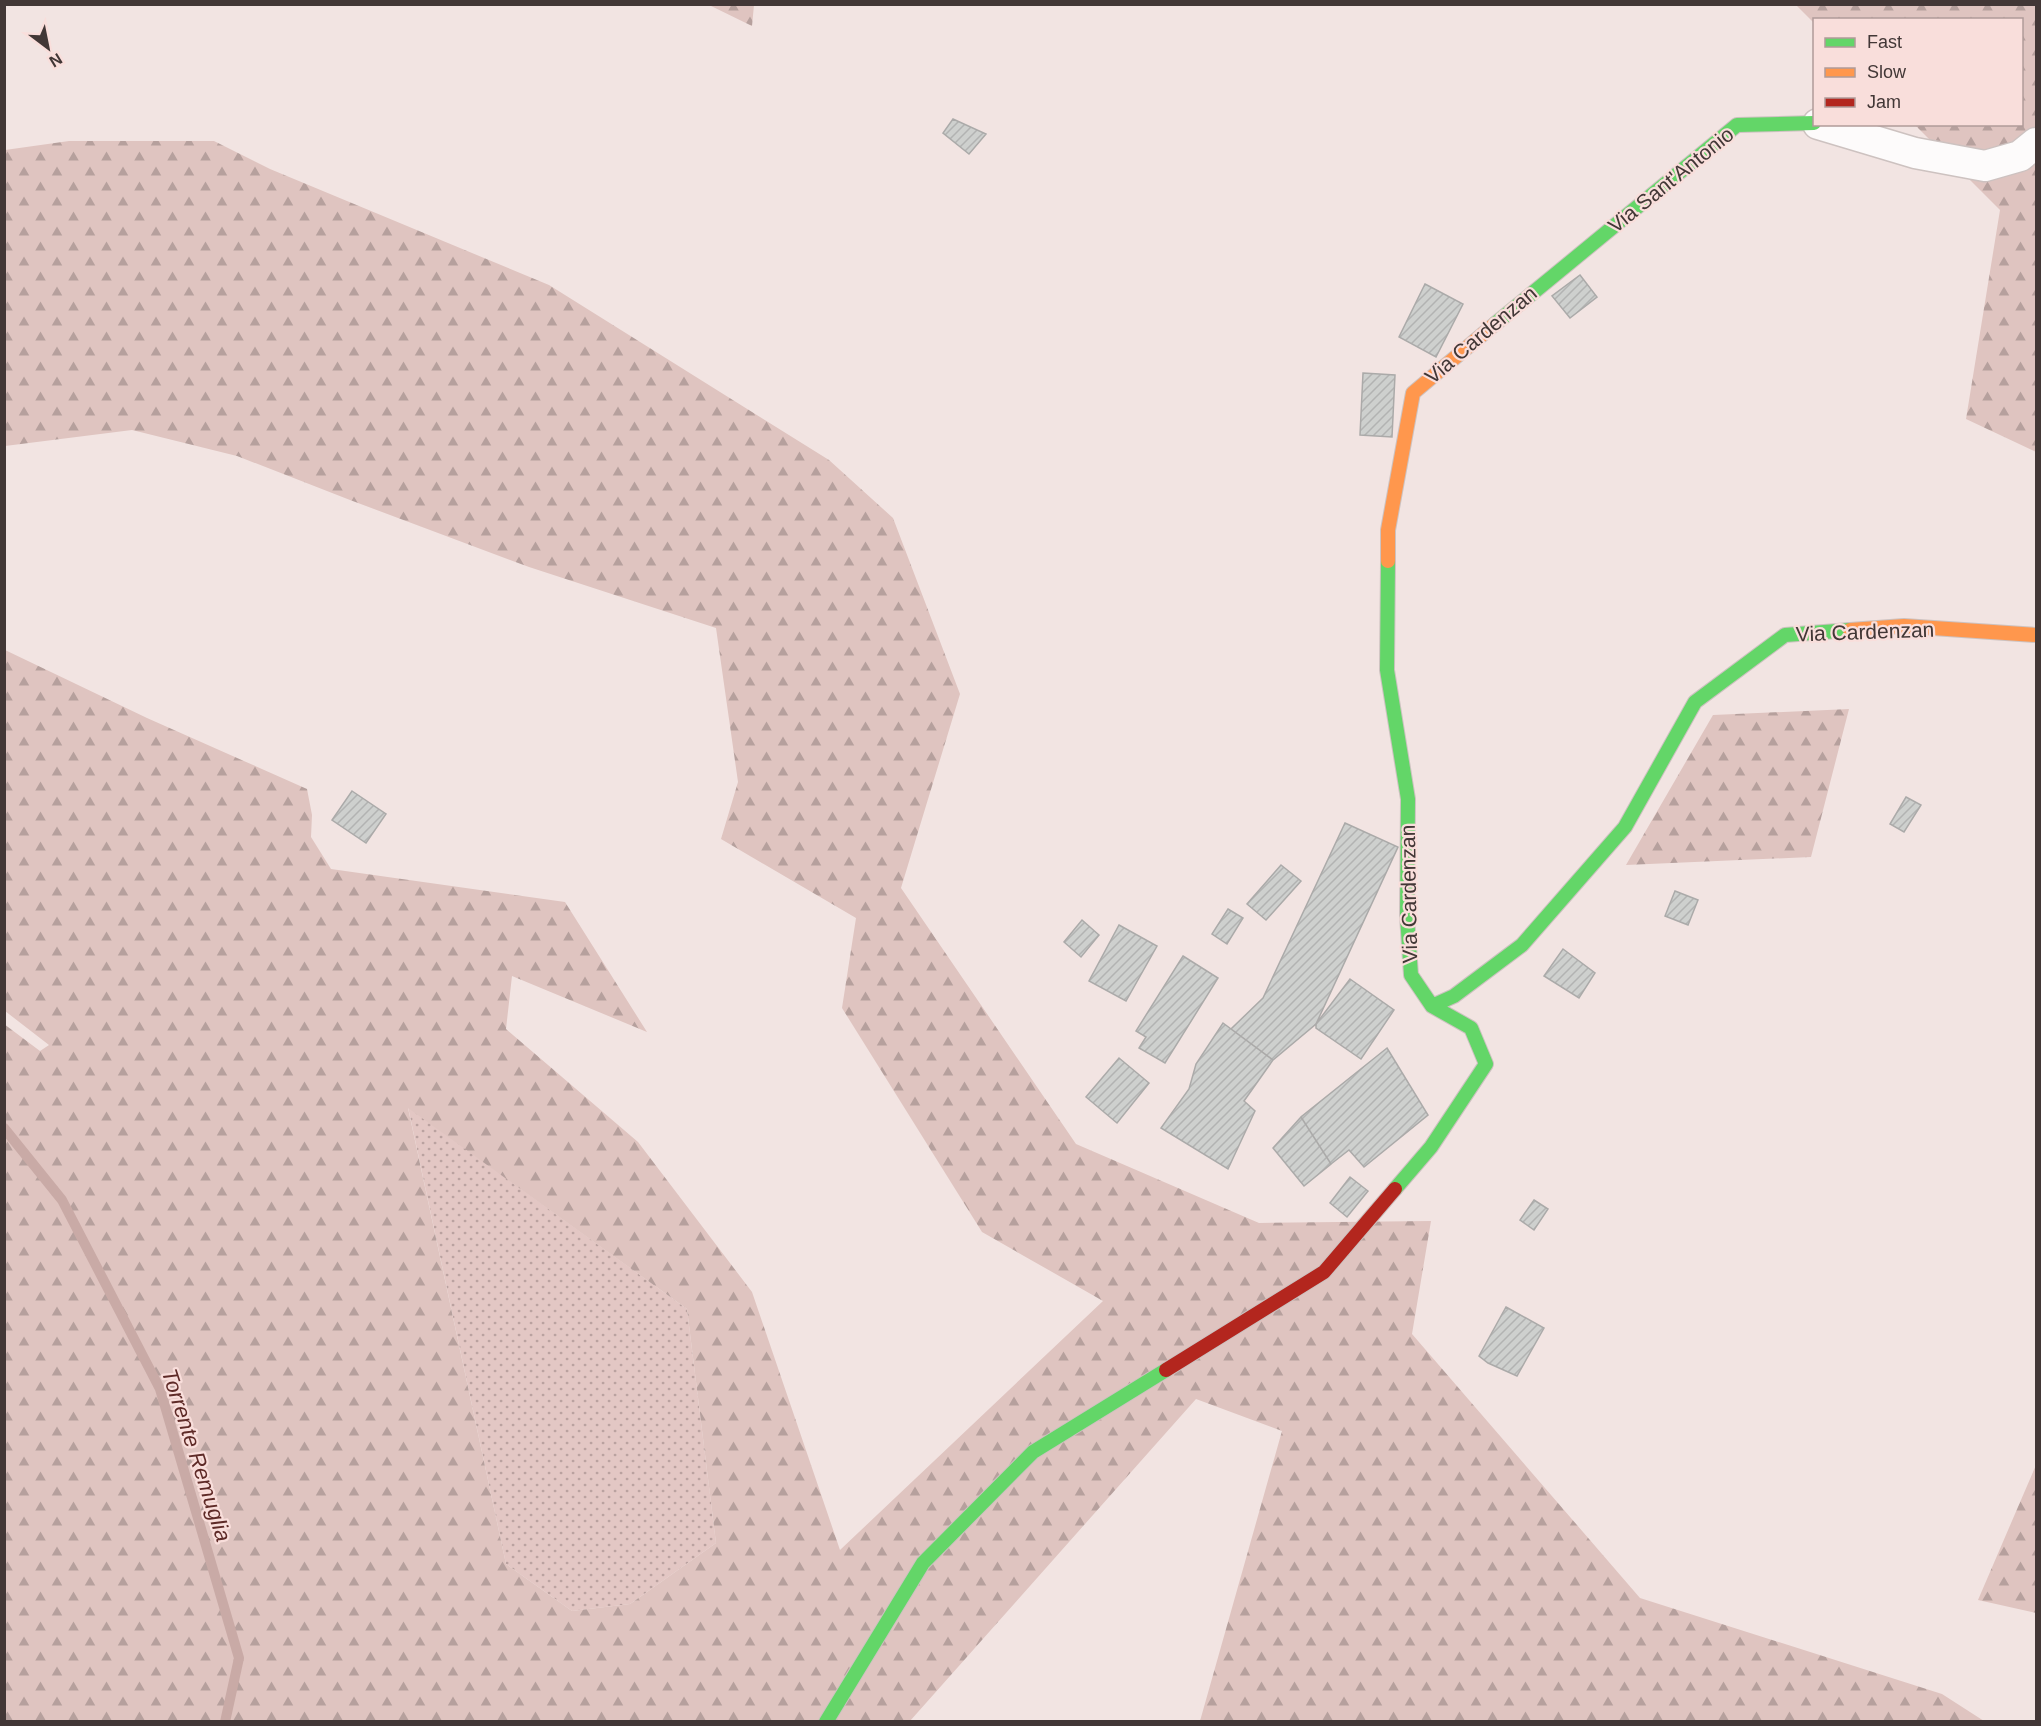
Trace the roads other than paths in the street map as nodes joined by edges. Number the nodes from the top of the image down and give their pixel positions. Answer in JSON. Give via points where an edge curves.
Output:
{"nodes":[{"id":1,"x":1813,"y":123,"type":"edge"},
{"id":2,"x":1823,"y":126,"type":"edge"},
{"id":3,"x":2037,"y":143,"type":"edge"},
{"id":4,"x":1544,"y":282,"type":"joint"},
{"id":5,"x":2037,"y":635,"type":"edge"},
{"id":6,"x":1432,"y":1006,"type":"junction"},
{"id":7,"x":826,"y":1722,"type":"edge"}],
"edges":[{"from":1,"to":4,"type":"street","name":"Via Sant'Antonio","via":[[1737,125]]},
{"from":2,"to":3,"type":"street","name":"Via Sant'Antonio","via":[[1915,153],[1985,166],[2020,156]]},
{"from":4,"to":6,"type":"street","name":"Via Cardenzan","via":[[1413,393],[1388,530],[1387,670],[1408,800],[1411,975]]},
{"from":5,"to":6,"type":"street","name":"Via Cardenzan","via":[[1904,626],[1785,635],[1695,702],[1625,827],[1522,945],[1454,996]]},
{"from":6,"to":7,"type":"street","via":[[1471,1028],[1486,1064],[1431,1147],[1324,1272],[1033,1452],[923,1563]]}]}
